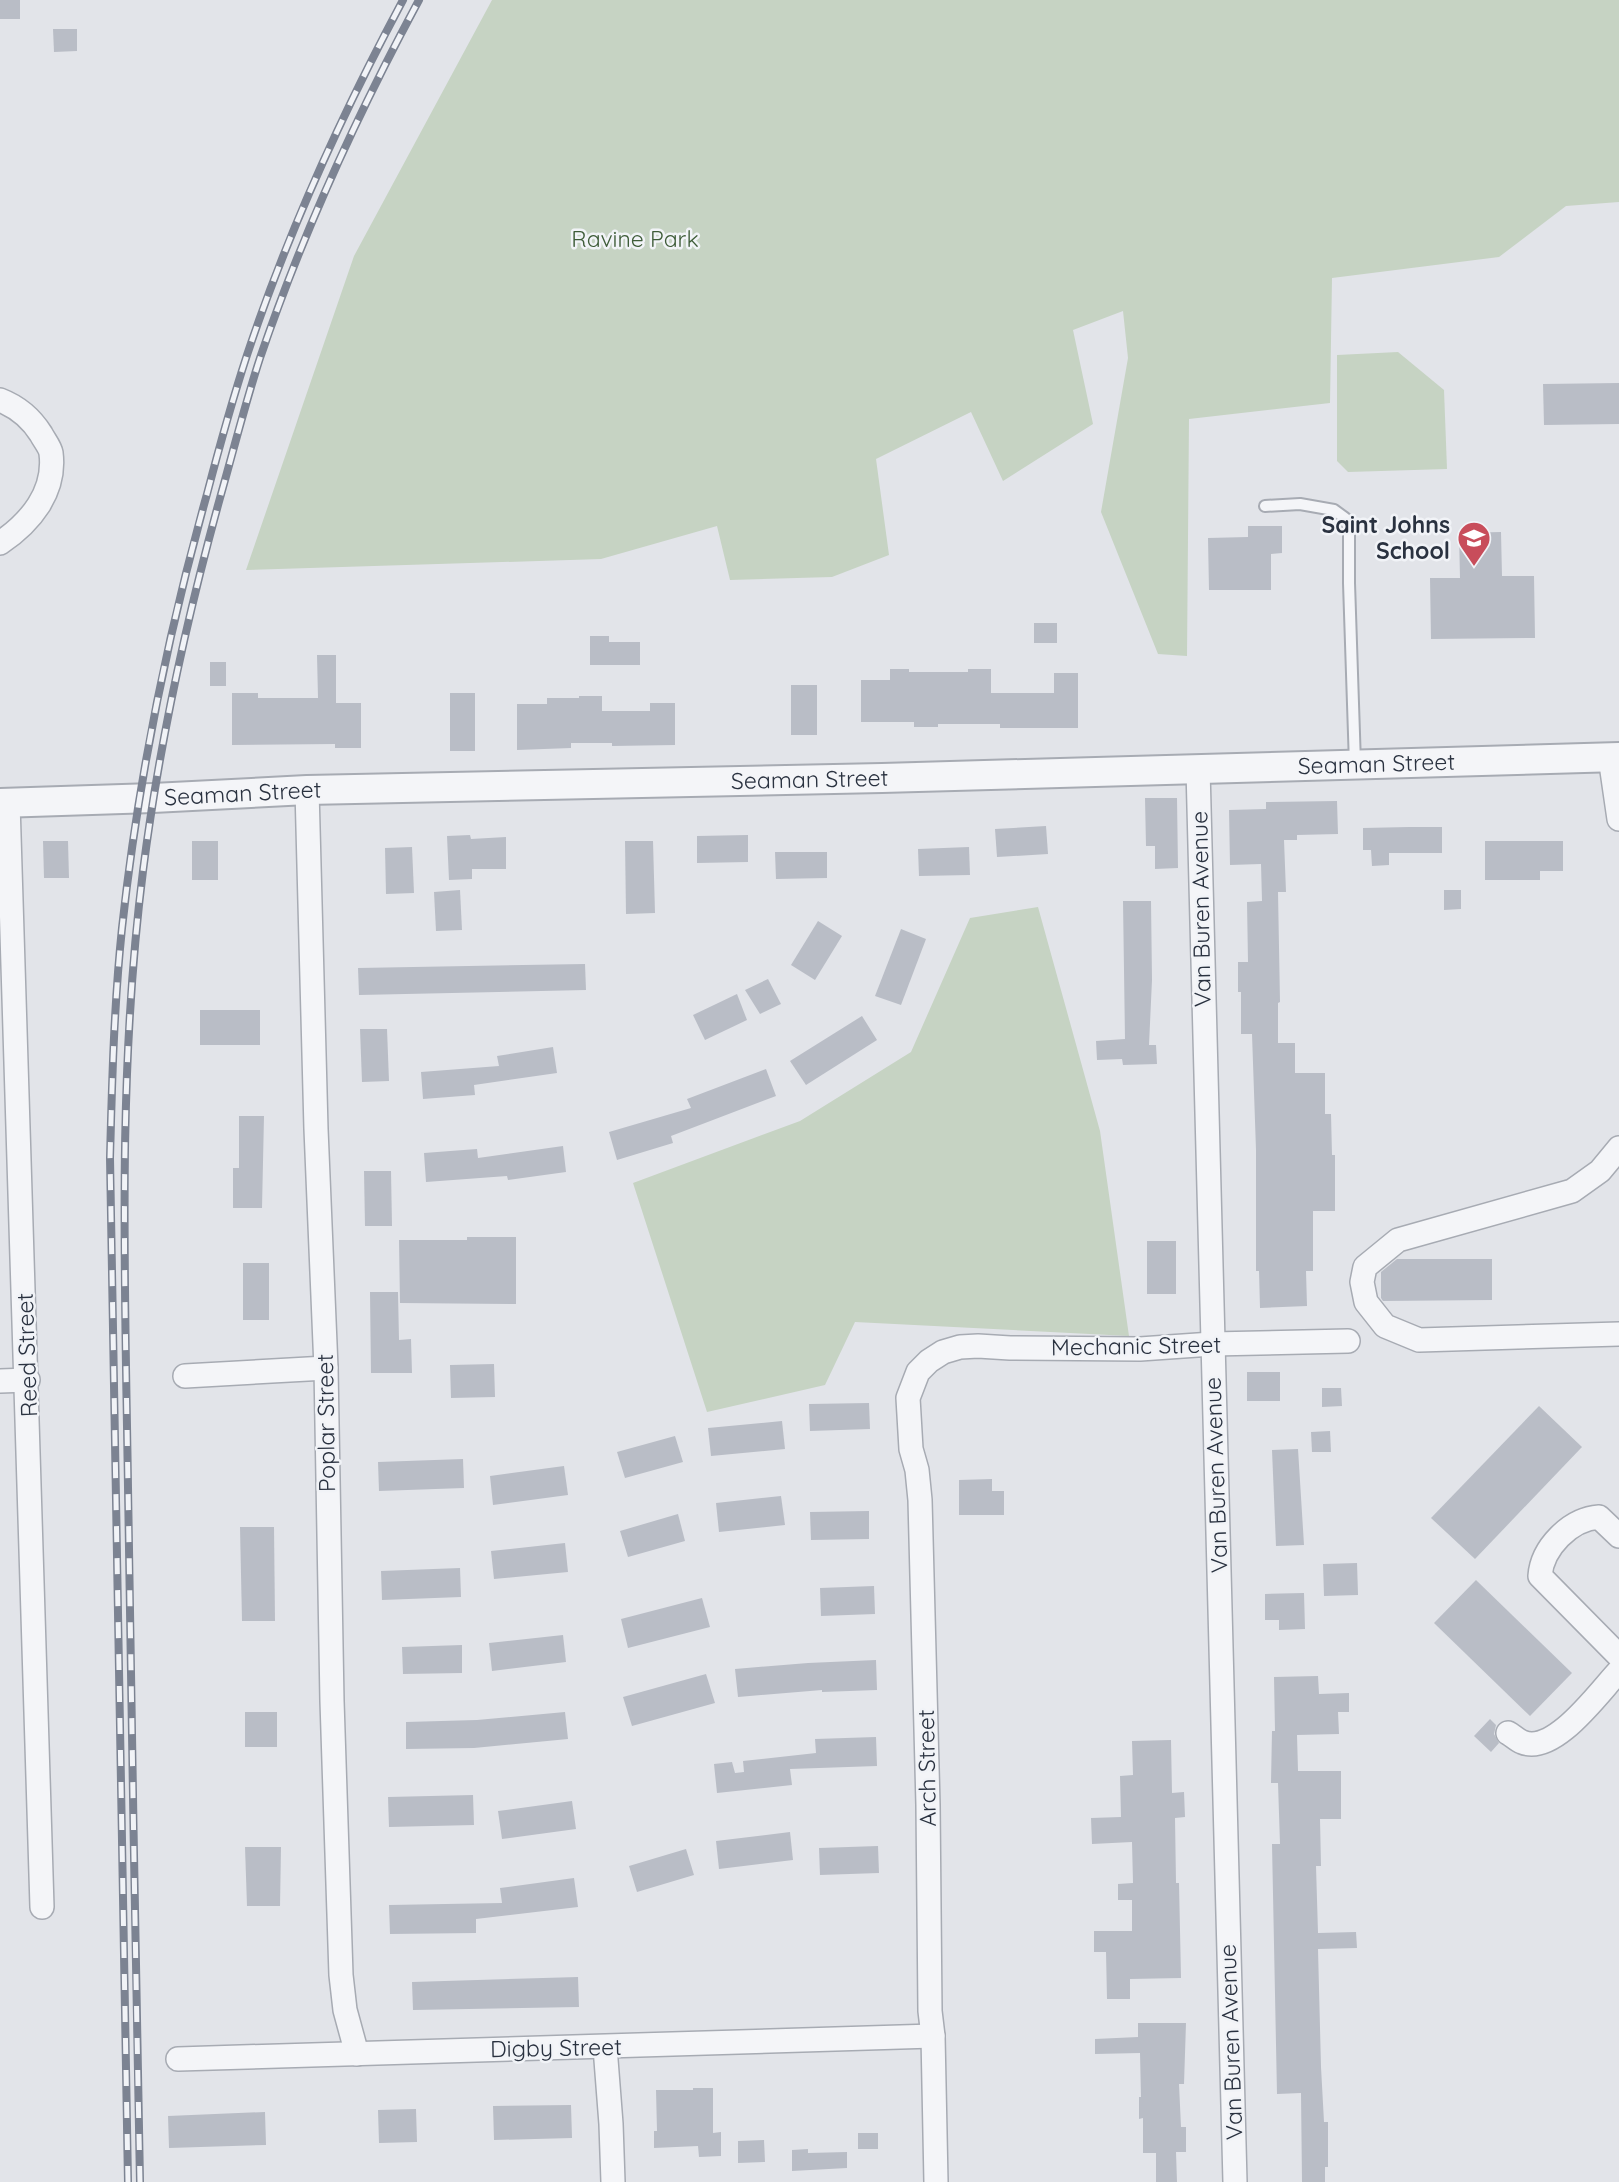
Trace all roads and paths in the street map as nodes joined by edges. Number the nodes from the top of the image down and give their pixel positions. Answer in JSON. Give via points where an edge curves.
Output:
{"nodes":[{"id":1,"x":0,"y":400,"type":"edge"},
{"id":2,"x":1265,"y":506,"type":"dead end"},
{"id":3,"x":0,"y":544,"type":"edge"},
{"id":4,"x":1614,"y":757,"type":"edge"},
{"id":5,"x":1355,"y":764,"type":"junction"},
{"id":6,"x":1198,"y":769,"type":"junction"},
{"id":7,"x":307,"y":790,"type":"junction"},
{"id":8,"x":4,"y":803,"type":"edge"},
{"id":9,"x":1619,"y":819,"type":"edge"},
{"id":10,"x":7,"y":948,"type":"edge"},
{"id":11,"x":1619,"y":1148,"type":"edge"},
{"id":12,"x":1619,"y":1334,"type":"edge"},
{"id":13,"x":1348,"y":1341,"type":"dead end"},
{"id":14,"x":1212,"y":1344,"type":"junction"},
{"id":15,"x":929,"y":1361,"type":"joint"},
{"id":16,"x":326,"y":1368,"type":"junction"},
{"id":17,"x":186,"y":1376,"type":"dead end"},
{"id":18,"x":28,"y":1380,"type":"junction"},
{"id":19,"x":0,"y":1381,"type":"edge"},
{"id":20,"x":1619,"y":1536,"type":"edge"},
{"id":21,"x":1619,"y":1656,"type":"edge"},
{"id":22,"x":1619,"y":1671,"type":"edge"},
{"id":23,"x":1508,"y":1732,"type":"dead end"},
{"id":24,"x":43,"y":1907,"type":"dead end"},
{"id":25,"x":933,"y":2036,"type":"junction"},
{"id":26,"x":605,"y":2047,"type":"junction"},
{"id":27,"x":357,"y":2054,"type":"junction"},
{"id":28,"x":178,"y":2059,"type":"dead end"},
{"id":29,"x":612,"y":2182,"type":"edge"},
{"id":30,"x":936,"y":2182,"type":"edge"},
{"id":31,"x":1235,"y":2182,"type":"edge"}],
"edges":[{"from":1,"to":3,"type":"street","via":[[31,419],[51,451],[51,485],[37,509]]},
{"from":2,"to":5,"type":"lane","via":[[1300,504],[1334,510],[1345,518],[1349,530]]},
{"from":4,"to":5,"type":"street","name":"Seaman Street"},
{"from":4,"to":9,"type":"street"},
{"from":5,"to":6,"type":"street","name":"Seaman Street"},
{"from":6,"to":7,"type":"street","name":"Seaman Street"},
{"from":6,"to":14,"type":"street","name":"Van Buren Avenue"},
{"from":7,"to":8,"type":"street","name":"Seaman Street"},
{"from":7,"to":16,"type":"street","name":"Poplar Street"},
{"from":8,"to":10,"type":"street","name":"Reed Street"},
{"from":10,"to":18,"type":"street","name":"Reed Street"},
{"from":11,"to":12,"type":"street","via":[[1600,1171],[1572,1191],[1398,1240],[1365,1267],[1362,1282],[1366,1302],[1385,1326],[1419,1340]]},
{"from":13,"to":14,"type":"street","name":"Mechanic Street"},
{"from":14,"to":15,"type":"street","name":"Mechanic Street","via":[[1140,1349],[960,1347]]},
{"from":14,"to":31,"type":"street","name":"Van Buren Avenue"},
{"from":15,"to":25,"type":"street","name":"Arch Street","via":[[912,1385],[908,1413],[920,1500]]},
{"from":16,"to":17,"type":"street"},
{"from":16,"to":27,"type":"street","name":"Poplar Street","via":[[341,1975]]},
{"from":18,"to":19,"type":"street"},
{"from":18,"to":24,"type":"street","name":"Reed Street"},
{"from":20,"to":21,"type":"street","via":[[1598,1517],[1587,1518],[1554,1541],[1541,1563],[1540,1576]]},
{"from":22,"to":23,"type":"street","via":[[1561,1734],[1545,1743],[1523,1743]]},
{"from":25,"to":26,"type":"street","name":"Digby Street"},
{"from":25,"to":30,"type":"street","name":"Arch Street"},
{"from":26,"to":27,"type":"street","name":"Digby Street"},
{"from":26,"to":29,"type":"street"},
{"from":27,"to":28,"type":"street","name":"Digby Street"}]}
